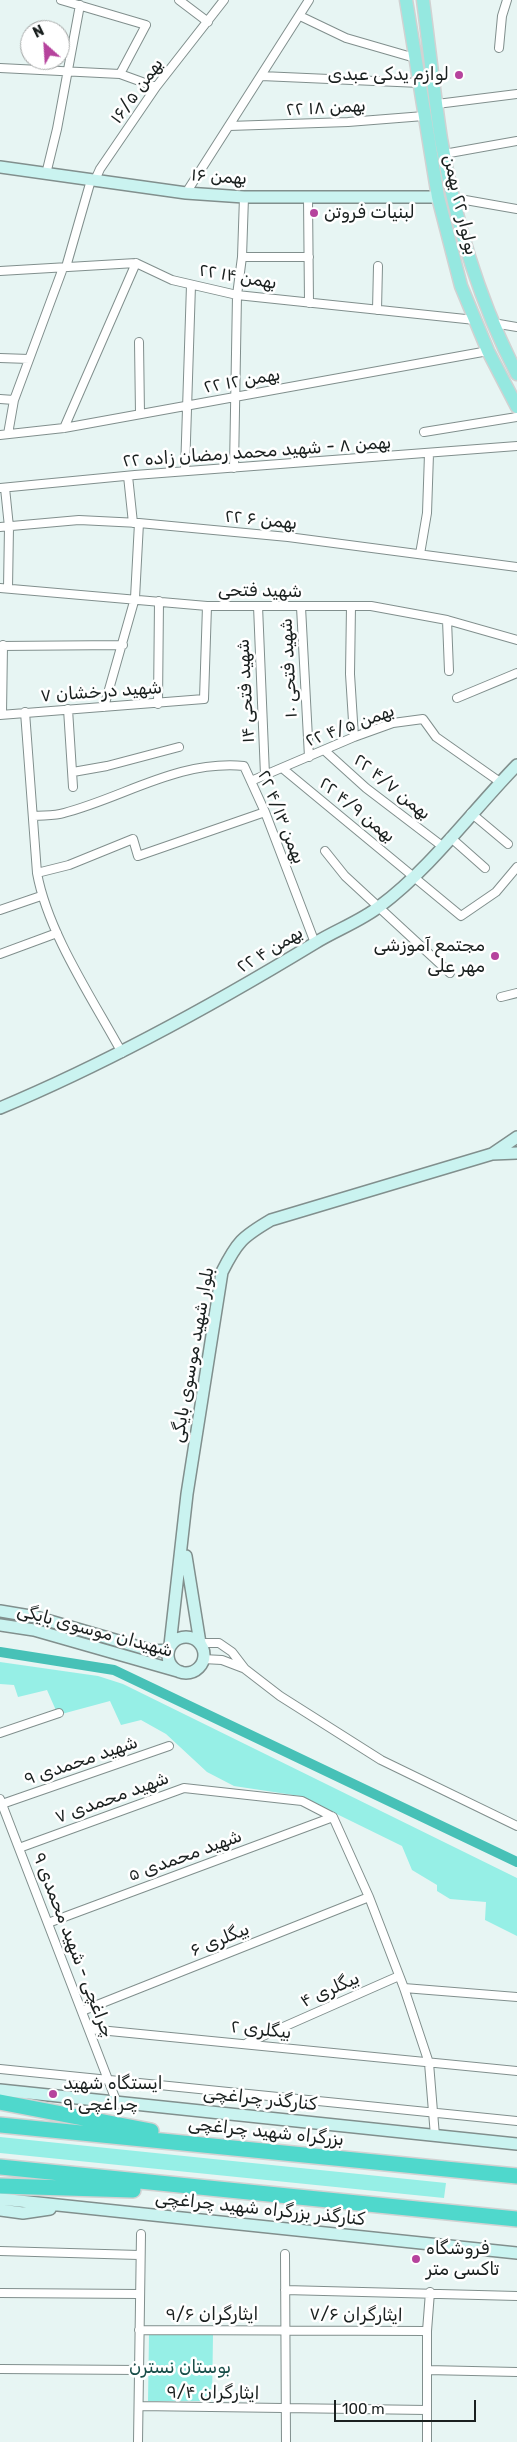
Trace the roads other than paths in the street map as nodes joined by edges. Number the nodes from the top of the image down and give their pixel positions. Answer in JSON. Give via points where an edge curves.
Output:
{"nodes":[{"id":1,"x":61,"y":0,"type":"edge"},
{"id":2,"x":179,"y":0,"type":"edge"},
{"id":3,"x":224,"y":0,"type":"edge"},
{"id":4,"x":309,"y":0,"type":"edge"},
{"id":5,"x":406,"y":0,"type":"edge"},
{"id":6,"x":423,"y":0,"type":"edge"},
{"id":7,"x":507,"y":0,"type":"edge"},
{"id":8,"x":80,"y":5,"type":"junction"},
{"id":9,"x":300,"y":16,"type":"junction"},
{"id":10,"x":208,"y":22,"type":"junction"},
{"id":11,"x":500,"y":48,"type":"dead end"},
{"id":12,"x":415,"y":58,"type":"junction"},
{"id":13,"x":0,"y":68,"type":"edge"},
{"id":14,"x":67,"y":72,"type":"junction"},
{"id":15,"x":120,"y":74,"type":"junction"},
{"id":16,"x":261,"y":76,"type":"junction"},
{"id":17,"x":420,"y":82,"type":"junction"},
{"id":18,"x":156,"y":87,"type":"junction"},
{"id":19,"x":517,"y":94,"type":"edge"},
{"id":20,"x":437,"y":104,"type":"junction"},
{"id":21,"x":424,"y":116,"type":"junction"},
{"id":22,"x":229,"y":126,"type":"junction"},
{"id":23,"x":517,"y":141,"type":"edge"},
{"id":24,"x":444,"y":154,"type":"junction"},
{"id":25,"x":0,"y":167,"type":"edge"},
{"id":26,"x":46,"y":174,"type":"junction"},
{"id":27,"x":93,"y":180,"type":"junction"},
{"id":28,"x":186,"y":193,"type":"junction"},
{"id":29,"x":244,"y":197,"type":"junction"},
{"id":30,"x":438,"y":197,"type":"junction"},
{"id":31,"x":308,"y":198,"type":"junction"},
{"id":32,"x":454,"y":198,"type":"junction"},
{"id":33,"x":517,"y":209,"type":"edge"},
{"id":34,"x":242,"y":257,"type":"junction"},
{"id":35,"x":309,"y":257,"type":"junction"},
{"id":36,"x":136,"y":264,"type":"junction"},
{"id":37,"x":378,"y":266,"type":"dead end"},
{"id":38,"x":65,"y":267,"type":"junction"},
{"id":39,"x":0,"y":271,"type":"edge"},
{"id":40,"x":190,"y":285,"type":"junction"},
{"id":41,"x":238,"y":295,"type":"junction"},
{"id":42,"x":309,"y":303,"type":"junction"},
{"id":43,"x":377,"y":310,"type":"junction"},
{"id":44,"x":475,"y":320,"type":"junction"},
{"id":45,"x":493,"y":323,"type":"junction"},
{"id":46,"x":517,"y":327,"type":"edge"},
{"id":47,"x":139,"y":342,"type":"dead end"},
{"id":48,"x":488,"y":351,"type":"junction"},
{"id":49,"x":0,"y":358,"type":"edge"},
{"id":50,"x":29,"y":360,"type":"junction"},
{"id":51,"x":517,"y":374,"type":"edge"},
{"id":52,"x":234,"y":397,"type":"junction"},
{"id":53,"x":0,"y":399,"type":"edge"},
{"id":54,"x":14,"y":400,"type":"junction"},
{"id":55,"x":187,"y":406,"type":"junction"},
{"id":56,"x":517,"y":407,"type":"edge"},
{"id":57,"x":140,"y":414,"type":"junction"},
{"id":58,"x":517,"y":417,"type":"edge"},
{"id":59,"x":64,"y":428,"type":"junction"},
{"id":60,"x":424,"y":432,"type":"dead end"},
{"id":61,"x":4,"y":434,"type":"edge"},
{"id":62,"x":517,"y":446,"type":"edge"},
{"id":63,"x":429,"y":454,"type":"junction"},
{"id":64,"x":234,"y":468,"type":"junction"},
{"id":65,"x":185,"y":472,"type":"junction"},
{"id":66,"x":128,"y":476,"type":"junction"},
{"id":67,"x":3,"y":488,"type":"edge"},
{"id":68,"x":136,"y":523,"type":"junction"},
{"id":69,"x":9,"y":527,"type":"junction"},
{"id":70,"x":0,"y":528,"type":"edge"},
{"id":71,"x":420,"y":554,"type":"junction"},
{"id":72,"x":517,"y":567,"type":"edge"},
{"id":73,"x":4,"y":588,"type":"edge"},
{"id":74,"x":135,"y":598,"type":"junction"},
{"id":75,"x":160,"y":601,"type":"junction"},
{"id":76,"x":207,"y":606,"type":"junction"},
{"id":77,"x":258,"y":606,"type":"junction"},
{"id":78,"x":351,"y":606,"type":"junction"},
{"id":79,"x":301,"y":607,"type":"junction"},
{"id":80,"x":447,"y":620,"type":"junction"},
{"id":81,"x":517,"y":640,"type":"edge"},
{"id":82,"x":2,"y":645,"type":"edge"},
{"id":83,"x":123,"y":645,"type":"junction"},
{"id":84,"x":449,"y":671,"type":"dead end"},
{"id":85,"x":517,"y":674,"type":"edge"},
{"id":86,"x":457,"y":698,"type":"dead end"},
{"id":87,"x":158,"y":704,"type":"junction"},
{"id":88,"x":104,"y":707,"type":"junction"},
{"id":89,"x":68,"y":709,"type":"junction"},
{"id":90,"x":25,"y":712,"type":"junction"},
{"id":91,"x":1,"y":714,"type":"edge"},
{"id":92,"x":354,"y":737,"type":"junction"},
{"id":93,"x":179,"y":747,"type":"dead end"},
{"id":94,"x":324,"y":750,"type":"junction"},
{"id":95,"x":309,"y":757,"type":"junction"},
{"id":96,"x":517,"y":764,"type":"edge"},
{"id":97,"x":282,"y":768,"type":"junction"},
{"id":98,"x":72,"y":772,"type":"junction"},
{"id":99,"x":265,"y":775,"type":"junction"},
{"id":100,"x":251,"y":781,"type":"junction"},
{"id":101,"x":500,"y":782,"type":"junction"},
{"id":102,"x":73,"y":787,"type":"dead end"},
{"id":103,"x":265,"y":812,"type":"junction"},
{"id":104,"x":472,"y":814,"type":"junction"},
{"id":105,"x":34,"y":816,"type":"junction"},
{"id":106,"x":450,"y":837,"type":"junction"},
{"id":107,"x":508,"y":844,"type":"dead end"},
{"id":108,"x":442,"y":846,"type":"junction"},
{"id":109,"x":325,"y":851,"type":"dead end"},
{"id":110,"x":517,"y":867,"type":"edge"},
{"id":111,"x":485,"y":868,"type":"dead end"},
{"id":112,"x":37,"y":873,"type":"junction"},
{"id":113,"x":414,"y":876,"type":"junction"},
{"id":114,"x":41,"y":896,"type":"junction"},
{"id":115,"x":380,"y":906,"type":"junction"},
{"id":116,"x":0,"y":910,"type":"edge"},
{"id":117,"x":57,"y":933,"type":"junction"},
{"id":118,"x":315,"y":943,"type":"junction"},
{"id":119,"x":0,"y":954,"type":"edge"},
{"id":120,"x":450,"y":973,"type":"dead end"},
{"id":121,"x":517,"y":993,"type":"edge"},
{"id":122,"x":501,"y":997,"type":"dead end"},
{"id":123,"x":122,"y":1053,"type":"junction"},
{"id":124,"x":0,"y":1108,"type":"edge"},
{"id":125,"x":517,"y":1137,"type":"edge"},
{"id":126,"x":517,"y":1153,"type":"edge"},
{"id":127,"x":492,"y":1154,"type":"junction"},
{"id":128,"x":184,"y":1536,"type":"junction"},
{"id":129,"x":0,"y":1611,"type":"edge"},
{"id":130,"x":0,"y":1625,"type":"edge"},
{"id":131,"x":200,"y":1643,"type":"junction"},
{"id":132,"x":169,"y":1647,"type":"junction"},
{"id":133,"x":203,"y":1659,"type":"junction"},
{"id":134,"x":245,"y":1669,"type":"junction"},
{"id":135,"x":181,"y":1672,"type":"junction"},
{"id":136,"x":58,"y":1712,"type":"dead end"},
{"id":137,"x":0,"y":1733,"type":"edge"},
{"id":138,"x":169,"y":1746,"type":"dead end"},
{"id":139,"x":1,"y":1802,"type":"edge"},
{"id":140,"x":333,"y":1817,"type":"junction"},
{"id":141,"x":517,"y":1826,"type":"edge"},
{"id":142,"x":19,"y":1848,"type":"junction"},
{"id":143,"x":369,"y":1897,"type":"junction"},
{"id":144,"x":48,"y":1923,"type":"junction"},
{"id":145,"x":399,"y":1976,"type":"junction"},
{"id":146,"x":404,"y":1988,"type":"junction"},
{"id":147,"x":517,"y":1997,"type":"edge"},
{"id":148,"x":82,"y":2011,"type":"junction"},
{"id":149,"x":89,"y":2029,"type":"junction"},
{"id":150,"x":245,"y":2043,"type":"junction"},
{"id":151,"x":429,"y":2063,"type":"junction"},
{"id":152,"x":0,"y":2069,"type":"edge"},
{"id":153,"x":517,"y":2071,"type":"edge"},
{"id":154,"x":108,"y":2080,"type":"junction"},
{"id":155,"x":0,"y":2090,"type":"edge"},
{"id":156,"x":0,"y":2102,"type":"edge"},
{"id":157,"x":117,"y":2103,"type":"junction"},
{"id":158,"x":433,"y":2112,"type":"junction"},
{"id":159,"x":517,"y":2121,"type":"edge"},
{"id":160,"x":0,"y":2124,"type":"edge"},
{"id":161,"x":435,"y":2136,"type":"junction"},
{"id":162,"x":517,"y":2144,"type":"edge"},
{"id":163,"x":248,"y":2149,"type":"junction"},
{"id":164,"x":0,"y":2167,"type":"edge"},
{"id":165,"x":439,"y":2168,"type":"junction"},
{"id":166,"x":517,"y":2170,"type":"edge"},
{"id":167,"x":517,"y":2176,"type":"edge"},
{"id":168,"x":0,"y":2186,"type":"edge"},
{"id":169,"x":254,"y":2193,"type":"junction"},
{"id":170,"x":0,"y":2199,"type":"edge"},
{"id":171,"x":59,"y":2206,"type":"junction"},
{"id":172,"x":0,"y":2210,"type":"edge"},
{"id":173,"x":432,"y":2211,"type":"junction"},
{"id":174,"x":517,"y":2219,"type":"edge"},
{"id":175,"x":517,"y":2227,"type":"edge"},
{"id":176,"x":141,"y":2234,"type":"dead end"},
{"id":177,"x":0,"y":2251,"type":"edge"},
{"id":178,"x":517,"y":2253,"type":"edge"},
{"id":179,"x":285,"y":2254,"type":"dead end"},
{"id":180,"x":139,"y":2255,"type":"junction"},
{"id":181,"x":285,"y":2290,"type":"junction"},
{"id":182,"x":430,"y":2292,"type":"junction"},
{"id":183,"x":0,"y":2293,"type":"edge"},
{"id":184,"x":139,"y":2294,"type":"junction"},
{"id":185,"x":517,"y":2296,"type":"edge"},
{"id":186,"x":139,"y":2330,"type":"junction"},
{"id":187,"x":285,"y":2330,"type":"junction"},
{"id":188,"x":427,"y":2331,"type":"junction"},
{"id":189,"x":0,"y":2370,"type":"edge"},
{"id":190,"x":139,"y":2370,"type":"junction"},
{"id":191,"x":427,"y":2370,"type":"junction"},
{"id":192,"x":517,"y":2372,"type":"edge"},
{"id":193,"x":139,"y":2406,"type":"junction"},
{"id":194,"x":286,"y":2410,"type":"junction"},
{"id":195,"x":427,"y":2410,"type":"junction"},
{"id":196,"x":138,"y":2442,"type":"edge"},
{"id":197,"x":286,"y":2442,"type":"edge"},
{"id":198,"x":427,"y":2442,"type":"edge"}],
"edges":[{"from":1,"to":8,"type":"street"},
{"from":2,"to":10,"type":"street"},
{"from":3,"to":10,"type":"street","name":"بهمن ۱۶/۵"},
{"from":4,"to":9,"type":"street"},
{"from":5,"to":12,"type":"main road","name":"بولوار ۲۲ بهمن"},
{"from":6,"to":20,"type":"main road","name":"بولوار ۲۲ بهمن"},
{"from":7,"to":11,"type":"street","via":[[502,16]]},
{"from":8,"to":14,"type":"street"},
{"from":8,"to":15,"type":"street","via":[[146,25]]},
{"from":9,"to":12,"type":"street","via":[[346,38]]},
{"from":9,"to":16,"type":"street"},
{"from":10,"to":18,"type":"street","name":"بهمن ۱۶/۵"},
{"from":12,"to":17,"type":"main road","name":"بولوار ۲۲ بهمن"},
{"from":13,"to":14,"type":"street"},
{"from":14,"to":15,"type":"street"},
{"from":14,"to":26,"type":"street"},
{"from":15,"to":18,"type":"street"},
{"from":16,"to":17,"type":"street"},
{"from":16,"to":22,"type":"street"},
{"from":17,"to":21,"type":"main road","name":"بولوار ۲۲ بهمن"},
{"from":18,"to":27,"type":"street","name":"بهمن ۱۶/۵"},
{"from":19,"to":20,"type":"street"},
{"from":20,"to":24,"type":"main road","name":"بولوار ۲۲ بهمن"},
{"from":21,"to":22,"type":"street","name":"۲۲ بهمن ۱۸"},
{"from":21,"to":30,"type":"main road","name":"بولوار ۲۲ بهمن"},
{"from":22,"to":28,"type":"street"},
{"from":23,"to":24,"type":"street"},
{"from":24,"to":32,"type":"main road","name":"بولوار ۲۲ بهمن"},
{"from":25,"to":26,"type":"street","name":"بهمن ۱۶"},
{"from":26,"to":27,"type":"street","name":"بهمن ۱۶"},
{"from":27,"to":28,"type":"street","name":"بهمن ۱۶"},
{"from":27,"to":38,"type":"street","name":"بهمن ۱۶/۵"},
{"from":28,"to":29,"type":"street","name":"بهمن ۱۶"},
{"from":29,"to":31,"type":"street","name":"بهمن ۱۶"},
{"from":29,"to":34,"type":"street"},
{"from":30,"to":31,"type":"street","name":"بهمن ۱۶"},
{"from":30,"to":44,"type":"main road","name":"بولوار ۲۲ بهمن","via":[[461,286]]},
{"from":31,"to":35,"type":"street"},
{"from":32,"to":33,"type":"street"},
{"from":32,"to":45,"type":"main road","name":"بولوار ۲۲ بهمن"},
{"from":34,"to":35,"type":"street"},
{"from":34,"to":41,"type":"street"},
{"from":35,"to":42,"type":"street"},
{"from":36,"to":38,"type":"street","name":"۲۲ بهمن ۱۴"},
{"from":36,"to":40,"type":"street","name":"۲۲ بهمن ۱۴"},
{"from":36,"to":59,"type":"street"},
{"from":37,"to":43,"type":"street"},
{"from":38,"to":39,"type":"street","name":"۲۲ بهمن ۱۴"},
{"from":38,"to":50,"type":"street","name":"بهمن ۱۶/۵"},
{"from":40,"to":41,"type":"street","name":"۲۲ بهمن ۱۴"},
{"from":40,"to":55,"type":"street"},
{"from":41,"to":42,"type":"street","name":"۲۲ بهمن ۱۴"},
{"from":41,"to":52,"type":"street"},
{"from":42,"to":43,"type":"street","name":"۲۲ بهمن ۱۴"},
{"from":43,"to":44,"type":"street","name":"۲۲ بهمن ۱۴"},
{"from":44,"to":48,"type":"main road","name":"بولوار ۲۲ بهمن"},
{"from":45,"to":46,"type":"street"},
{"from":45,"to":51,"type":"main road","name":"بولوار ۲۲ بهمن"},
{"from":47,"to":57,"type":"street"},
{"from":48,"to":52,"type":"street","name":"۲۲ بهمن ۱۲"},
{"from":48,"to":56,"type":"main road","name":"بولوار ۲۲ بهمن"},
{"from":49,"to":50,"type":"street"},
{"from":50,"to":54,"type":"street","name":"بهمن ۱۶/۵"},
{"from":52,"to":55,"type":"street","name":"۲۲ بهمن ۱۲"},
{"from":52,"to":64,"type":"street"},
{"from":53,"to":54,"type":"street"},
{"from":54,"to":61,"type":"street","name":"بهمن ۱۶/۵"},
{"from":55,"to":57,"type":"street","name":"۲۲ بهمن ۱۲"},
{"from":55,"to":65,"type":"street"},
{"from":57,"to":59,"type":"street","name":"۲۲ بهمن ۱۲"},
{"from":58,"to":60,"type":"street"},
{"from":59,"to":61,"type":"street","name":"۲۲ بهمن ۱۲"},
{"from":62,"to":63,"type":"street","name":"۲۲ بهمن ۸ - شهید محمد رمضان زاده"},
{"from":63,"to":64,"type":"street","name":"۲۲ بهمن ۸ - شهید محمد رمضان زاده"},
{"from":63,"to":71,"type":"street","via":[[427,513]]},
{"from":64,"to":65,"type":"street","name":"۲۲ بهمن ۸ - شهید محمد رمضان زاده"},
{"from":65,"to":66,"type":"street","name":"۲۲ بهمن ۸ - شهید محمد رمضان زاده"},
{"from":66,"to":67,"type":"street","name":"۲۲ بهمن ۸ - شهید محمد رمضان زاده"},
{"from":66,"to":68,"type":"street"},
{"from":67,"to":69,"type":"street"},
{"from":68,"to":69,"type":"street","name":"۲۲ بهمن ۶","via":[[79,520]]},
{"from":68,"to":71,"type":"street","name":"۲۲ بهمن ۶","via":[[288,537]]},
{"from":68,"to":74,"type":"street"},
{"from":69,"to":70,"type":"street","name":"۲۲ بهمن ۶"},
{"from":69,"to":73,"type":"street"},
{"from":71,"to":72,"type":"street","name":"۲۲ بهمن ۶"},
{"from":73,"to":74,"type":"street","name":"شهید فتحی"},
{"from":74,"to":75,"type":"street","name":"شهید فتحی"},
{"from":74,"to":83,"type":"street"},
{"from":75,"to":76,"type":"street","name":"شهید فتحی"},
{"from":75,"to":87,"type":"street"},
{"from":76,"to":77,"type":"street","name":"شهید فتحی"},
{"from":76,"to":87,"type":"street","name":"شهید درخشان ۷","via":[[204,699]]},
{"from":77,"to":79,"type":"street","name":"شهید فتحی"},
{"from":77,"to":99,"type":"street","name":"شهید فتحی ۱۴"},
{"from":78,"to":79,"type":"street","name":"شهید فتحی"},
{"from":78,"to":80,"type":"street","name":"شهید فتحی","via":[[371,606]]},
{"from":78,"to":92,"type":"street","via":[[350,674]]},
{"from":79,"to":95,"type":"street","name":"شهید فتحی ۱۰"},
{"from":80,"to":81,"type":"street","name":"شهید فتحی"},
{"from":80,"to":84,"type":"street"},
{"from":82,"to":83,"type":"street"},
{"from":82,"to":91,"type":"street"},
{"from":83,"to":88,"type":"street"},
{"from":85,"to":86,"type":"street"},
{"from":87,"to":88,"type":"street","name":"شهید درخشان ۷"},
{"from":88,"to":89,"type":"street","name":"شهید درخشان ۷"},
{"from":89,"to":90,"type":"street","name":"شهید درخشان ۷"},
{"from":89,"to":98,"type":"street"},
{"from":90,"to":91,"type":"street","name":"شهید درخشان ۷"},
{"from":90,"to":105,"type":"street"},
{"from":92,"to":94,"type":"street","name":"۲۲ بهمن ۴/۵"},
{"from":92,"to":101,"type":"street","name":"۲۲ بهمن ۴/۵","via":[[393,724],[424,719],[436,737]]},
{"from":93,"to":98,"type":"street"},
{"from":94,"to":95,"type":"street","name":"۲۲ بهمن ۴/۵"},
{"from":94,"to":108,"type":"street","name":"۲۲ بهمن ۴/۷","via":[[366,788]]},
{"from":95,"to":97,"type":"street","name":"۲۲ بهمن ۴/۵"},
{"from":96,"to":101,"type":"street","name":"۲۲ بهمن ۴"},
{"from":97,"to":99,"type":"street","name":"۲۲ بهمن ۴/۵"},
{"from":97,"to":113,"type":"street","name":"۲۲ بهمن ۴/۹"},
{"from":98,"to":102,"type":"street"},
{"from":99,"to":100,"type":"street","name":"۲۲ بهمن ۴/۵"},
{"from":100,"to":103,"type":"street","name":"۲۲ بهمن ۴/۱۳"},
{"from":100,"to":105,"type":"street","name":"۲۲ بهمن ۴/۱۳","via":[[244,766],[220,764],[138,785],[63,814]]},
{"from":101,"to":104,"type":"street","name":"۲۲ بهمن ۴"},
{"from":103,"to":112,"type":"street","via":[[138,856],[133,839],[69,865]]},
{"from":103,"to":118,"type":"street","name":"۲۲ بهمن ۴/۱۳"},
{"from":104,"to":106,"type":"street","name":"۲۲ بهمن ۴"},
{"from":104,"to":107,"type":"street"},
{"from":105,"to":112,"type":"street"},
{"from":106,"to":108,"type":"street","name":"۲۲ بهمن ۴"},
{"from":106,"to":111,"type":"street"},
{"from":108,"to":113,"type":"street","name":"۲۲ بهمن ۴"},
{"from":109,"to":115,"type":"street","via":[[344,876]]},
{"from":110,"to":113,"type":"street","name":"۲۲ بهمن ۴/۹","via":[[496,892],[461,916]]},
{"from":112,"to":114,"type":"street"},
{"from":113,"to":115,"type":"street","name":"۲۲ بهمن ۴"},
{"from":114,"to":116,"type":"street"},
{"from":114,"to":117,"type":"street"},
{"from":115,"to":118,"type":"street","name":"۲۲ بهمن ۴"},
{"from":115,"to":120,"type":"street"},
{"from":117,"to":119,"type":"street"},
{"from":117,"to":123,"type":"street"},
{"from":118,"to":123,"type":"street","name":"۲۲ بهمن ۴","via":[[273,970]]},
{"from":121,"to":122,"type":"street"},
{"from":123,"to":124,"type":"street","name":"۲۲ بهمن ۴"},
{"from":125,"to":127,"type":"street","name":"بلوار شهید موسوی بایگی"},
{"from":126,"to":127,"type":"street","name":"بلوار شهید موسوی بایگی"},
{"from":127,"to":128,"type":"street","name":"بلوار شهید موسوی بایگی","via":[[271,1220],[235,1245],[222,1272],[187,1494]]},
{"from":128,"to":131,"type":"street","name":"بلوار شهید موسوی بایگی"},
{"from":128,"to":132,"type":"street","name":"بلوار شهید موسوی بایگی"},
{"from":129,"to":132,"type":"street","name":"شهیدان موسوی بایگی","via":[[36,1617],[152,1651]]},
{"from":130,"to":135,"type":"street","name":"شهیدان موسوی بایگی","via":[[34,1630]]},
{"from":131,"to":132,"type":"street","via":[[185,1636],[174,1640]]},
{"from":131,"to":133,"type":"street"},
{"from":131,"to":134,"type":"street","via":[[219,1643],[232,1652]]},
{"from":132,"to":135,"type":"street","via":[[167,1656],[171,1666]]},
{"from":133,"to":134,"type":"street","via":[[222,1660]]},
{"from":133,"to":135,"type":"street","via":[[197,1669]]},
{"from":134,"to":141,"type":"street","via":[[280,1696],[381,1760]]},
{"from":136,"to":137,"type":"street"},
{"from":138,"to":139,"type":"street","name":"شهید محمدی ۹"},
{"from":139,"to":142,"type":"street","name":"۹ چراغچی - شهید محمدی"},
{"from":140,"to":142,"type":"street","name":"شهید محمدی ۷","via":[[302,1801],[184,1788]]},
{"from":140,"to":143,"type":"street"},
{"from":140,"to":144,"type":"street","name":"شهید محمدی ۵"},
{"from":142,"to":144,"type":"street","name":"۹ چراغچی - شهید محمدی"},
{"from":143,"to":145,"type":"street"},
{"from":143,"to":148,"type":"street","name":"بیگلری ۶"},
{"from":144,"to":148,"type":"street","name":"۹ چراغچی - شهید محمدی"},
{"from":145,"to":146,"type":"street"},
{"from":145,"to":150,"type":"street","name":"بیگلری ۴"},
{"from":146,"to":147,"type":"street"},
{"from":146,"to":151,"type":"street"},
{"from":148,"to":149,"type":"street","name":"۹ چراغچی - شهید محمدی"},
{"from":149,"to":150,"type":"street","name":"بیگلری ۲"},
{"from":149,"to":154,"type":"street","name":"۹ چراغچی - شهید محمدی"},
{"from":150,"to":151,"type":"street","name":"بیگلری ۲"},
{"from":151,"to":153,"type":"street","name":"بیگلری ۲"},
{"from":151,"to":158,"type":"street"},
{"from":152,"to":154,"type":"street"},
{"from":154,"to":157,"type":"street","name":"۹ چراغچی - شهید محمدی"},
{"from":154,"to":158,"type":"street"},
{"from":155,"to":157,"type":"street","name":"کنارگذر چراغچی"},
{"from":156,"to":163,"type":"highway"},
{"from":157,"to":161,"type":"street","name":"کنارگذر چراغچی"},
{"from":158,"to":159,"type":"street"},
{"from":158,"to":161,"type":"street"},
{"from":160,"to":163,"type":"highway","name":"بزرگراه شهید چراغچی"},
{"from":161,"to":162,"type":"street","name":"کنارگذر چراغچی"},
{"from":163,"to":165,"type":"highway","name":"بزرگراه شهید چراغچی"},
{"from":164,"to":169,"type":"highway"},
{"from":165,"to":166,"type":"highway"},
{"from":165,"to":167,"type":"highway"},
{"from":168,"to":169,"type":"highway"},
{"from":169,"to":173,"type":"highway"},
{"from":170,"to":171,"type":"street","name":"کنارگذر بزرگراه شهید چراغچی"},
{"from":171,"to":172,"type":"street","via":[[23,2213]]},
{"from":171,"to":178,"type":"street","name":"کنارگذر بزرگراه شهید چراغچی"},
{"from":173,"to":174,"type":"highway"},
{"from":173,"to":175,"type":"highway"},
{"from":176,"to":180,"type":"street"},
{"from":177,"to":180,"type":"street"},
{"from":179,"to":181,"type":"street"},
{"from":180,"to":184,"type":"street"},
{"from":181,"to":182,"type":"street"},
{"from":181,"to":187,"type":"street"},
{"from":182,"to":185,"type":"street"},
{"from":182,"to":188,"type":"street"},
{"from":183,"to":184,"type":"street"},
{"from":184,"to":186,"type":"street"},
{"from":186,"to":187,"type":"street","name":"ایثارگران ۹/۶"},
{"from":186,"to":190,"type":"street"},
{"from":187,"to":188,"type":"street","name":"ایثارگران ۷/۶"},
{"from":187,"to":194,"type":"street"},
{"from":188,"to":191,"type":"street"},
{"from":189,"to":190,"type":"street"},
{"from":190,"to":193,"type":"street"},
{"from":191,"to":192,"type":"street"},
{"from":191,"to":195,"type":"street"},
{"from":193,"to":194,"type":"street","name":"ایثارگران ۹/۴"},
{"from":193,"to":196,"type":"street"},
{"from":194,"to":195,"type":"street","name":"ایثارگران ۹/۴"},
{"from":194,"to":197,"type":"street"},
{"from":195,"to":198,"type":"street"}]}
